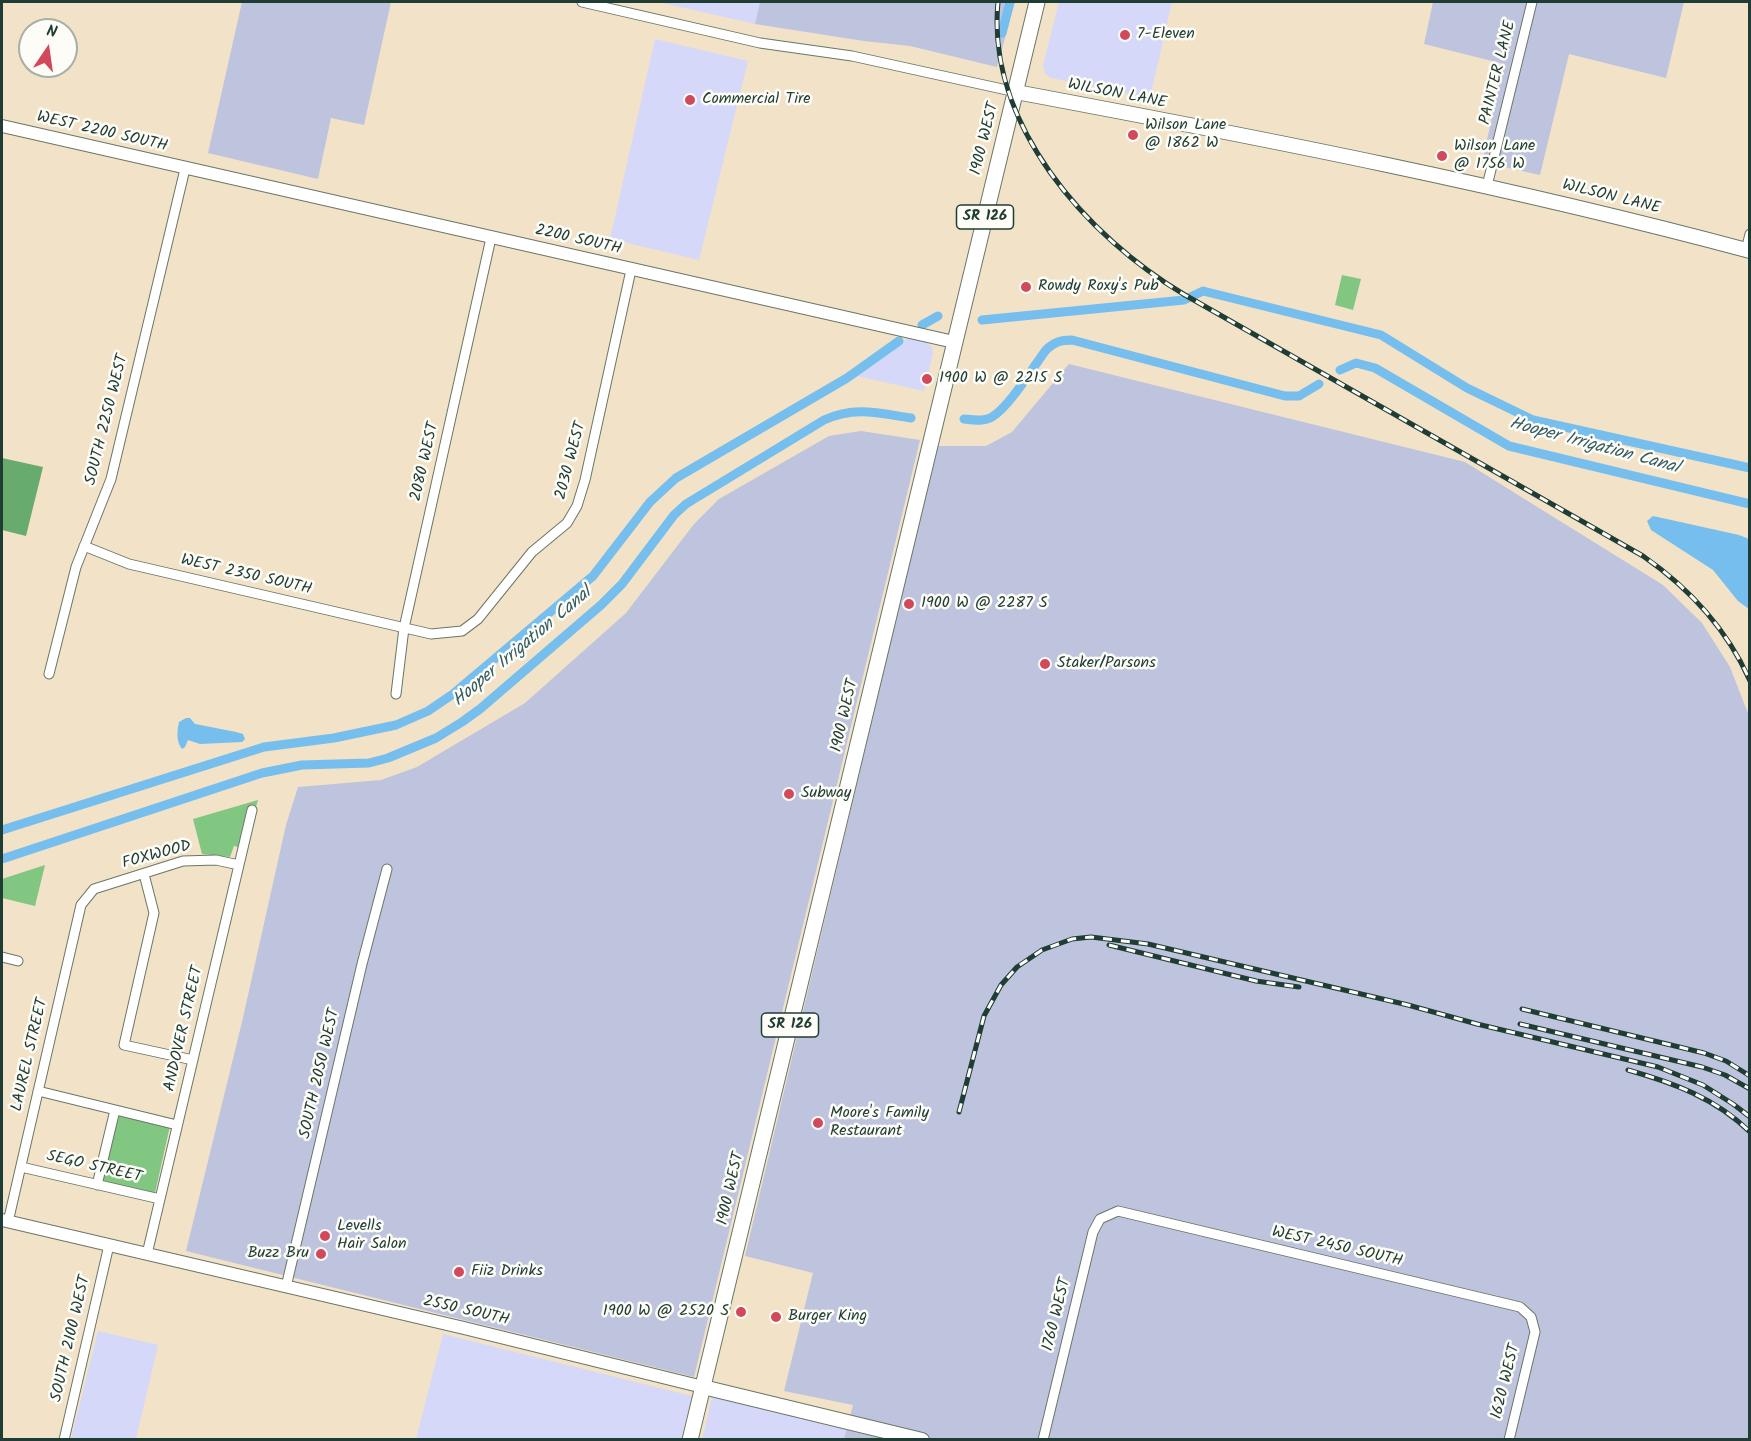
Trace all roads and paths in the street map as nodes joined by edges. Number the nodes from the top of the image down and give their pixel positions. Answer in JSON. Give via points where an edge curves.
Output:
{"nodes":[{"id":1,"x":582,"y":2,"type":"edge"},
{"id":2,"x":1037,"y":2,"type":"edge"},
{"id":3,"x":1532,"y":2,"type":"edge"},
{"id":4,"x":1016,"y":92,"type":"junction"},
{"id":5,"x":2,"y":126,"type":"edge"},
{"id":6,"x":190,"y":170,"type":"junction"},
{"id":7,"x":1487,"y":186,"type":"junction"},
{"id":8,"x":1749,"y":234,"type":"edge"},
{"id":9,"x":491,"y":238,"type":"junction"},
{"id":10,"x":1748,"y":250,"type":"edge"},
{"id":11,"x":631,"y":270,"type":"junction"},
{"id":12,"x":954,"y":342,"type":"junction"},
{"id":13,"x":84,"y":546,"type":"junction"},
{"id":14,"x":404,"y":628,"type":"junction"},
{"id":15,"x":49,"y":674,"type":"dead end"},
{"id":16,"x":396,"y":694,"type":"dead end"},
{"id":17,"x":252,"y":810,"type":"dead end"},
{"id":18,"x":239,"y":865,"type":"junction"},
{"id":19,"x":387,"y":869,"type":"dead end"},
{"id":20,"x":144,"y":874,"type":"junction"},
{"id":21,"x":87,"y":896,"type":"joint"},
{"id":22,"x":2,"y":957,"type":"edge"},
{"id":23,"x":18,"y":961,"type":"dead end"},
{"id":24,"x":193,"y":1060,"type":"junction"},
{"id":25,"x":38,"y":1091,"type":"junction"},
{"id":26,"x":115,"y":1110,"type":"junction"},
{"id":27,"x":177,"y":1125,"type":"junction"},
{"id":28,"x":21,"y":1167,"type":"junction"},
{"id":29,"x":97,"y":1185,"type":"junction"},
{"id":30,"x":160,"y":1199,"type":"junction"},
{"id":31,"x":1118,"y":1211,"type":"joint"},
{"id":32,"x":5,"y":1221,"type":"edge"},
{"id":33,"x":109,"y":1245,"type":"junction"},
{"id":34,"x":147,"y":1254,"type":"junction"},
{"id":35,"x":286,"y":1287,"type":"junction"},
{"id":36,"x":1535,"y":1332,"type":"joint"},
{"id":37,"x":703,"y":1387,"type":"junction"},
{"id":38,"x":64,"y":1440,"type":"edge"},
{"id":39,"x":690,"y":1440,"type":"edge"},
{"id":40,"x":922,"y":1440,"type":"edge"},
{"id":41,"x":1043,"y":1440,"type":"edge"},
{"id":42,"x":1509,"y":1440,"type":"edge"}],
"edges":[{"from":1,"to":4,"type":"street","name":"WILSON LANE","via":[[760,44],[852,56]]},
{"from":2,"to":4,"type":"main road","name":"1900 WEST","number":"SR 126"},
{"from":3,"to":7,"type":"street","name":"PAINTER LANE"},
{"from":4,"to":7,"type":"main road","name":"WILSON LANE"},
{"from":4,"to":12,"type":"main road","name":"1900 WEST","number":"SR 126"},
{"from":5,"to":6,"type":"street","name":"WEST 2200 SOUTH"},
{"from":6,"to":9,"type":"street","name":"2200 SOUTH"},
{"from":6,"to":13,"type":"street","name":"SOUTH 2250 WEST","via":[[111,479]]},
{"from":7,"to":10,"type":"main road","name":"WILSON LANE"},
{"from":8,"to":10,"type":"street"},
{"from":9,"to":11,"type":"street","name":"2200 SOUTH"},
{"from":9,"to":14,"type":"street","name":"2080 WEST"},
{"from":11,"to":12,"type":"street","name":"2200 SOUTH"},
{"from":11,"to":14,"type":"street","name":"2030 WEST","via":[[585,480],[567,523],[532,552],[478,619],[462,631],[431,634]]},
{"from":12,"to":37,"type":"main road","name":"1900 WEST","number":"SR 126"},
{"from":13,"to":14,"type":"street","name":"WEST 2350 SOUTH","via":[[129,564]]},
{"from":13,"to":15,"type":"street","name":"SOUTH 2250 WEST"},
{"from":14,"to":16,"type":"street","name":"2080 WEST"},
{"from":17,"to":18,"type":"street","name":"ANDOVER STREET"},
{"from":18,"to":20,"type":"street","name":"FOXWOOD","via":[[201,859]]},
{"from":18,"to":24,"type":"street","name":"ANDOVER STREET"},
{"from":19,"to":35,"type":"street","name":"SOUTH 2050 WEST"},
{"from":20,"to":21,"type":"street","name":"FOXWOOD","via":[[94,889]]},
{"from":20,"to":24,"type":"street","via":[[154,913],[124,1045]]},
{"from":21,"to":25,"type":"street","name":"LAUREL STREET","via":[[81,905]]},
{"from":22,"to":23,"type":"street"},
{"from":24,"to":27,"type":"street","name":"ANDOVER STREET"},
{"from":25,"to":26,"type":"street"},
{"from":25,"to":28,"type":"street","name":"LAUREL STREET"},
{"from":26,"to":27,"type":"street"},
{"from":26,"to":29,"type":"street"},
{"from":27,"to":30,"type":"street","name":"ANDOVER STREET"},
{"from":28,"to":29,"type":"street","name":"SEGO STREET"},
{"from":28,"to":32,"type":"street","name":"LAUREL STREET"},
{"from":29,"to":30,"type":"street","name":"SEGO STREET"},
{"from":30,"to":34,"type":"street","name":"ANDOVER STREET"},
{"from":31,"to":36,"type":"street","name":"WEST 2450 SOUTH","via":[[1520,1307],[1531,1317]]},
{"from":31,"to":41,"type":"street","name":"1760 WEST","via":[[1100,1219],[1093,1232]]},
{"from":32,"to":33,"type":"street","name":"2550 SOUTH"},
{"from":33,"to":34,"type":"street","name":"2550 SOUTH"},
{"from":33,"to":38,"type":"street","name":"SOUTH 2100 WEST"},
{"from":34,"to":35,"type":"street","name":"2550 SOUTH"},
{"from":35,"to":37,"type":"street","name":"2550 SOUTH"},
{"from":36,"to":42,"type":"street","name":"1620 WEST"},
{"from":37,"to":39,"type":"main road","name":"1900 WEST","number":"SR 126"},
{"from":37,"to":40,"type":"main road","name":"2550 SOUTH"}]}
